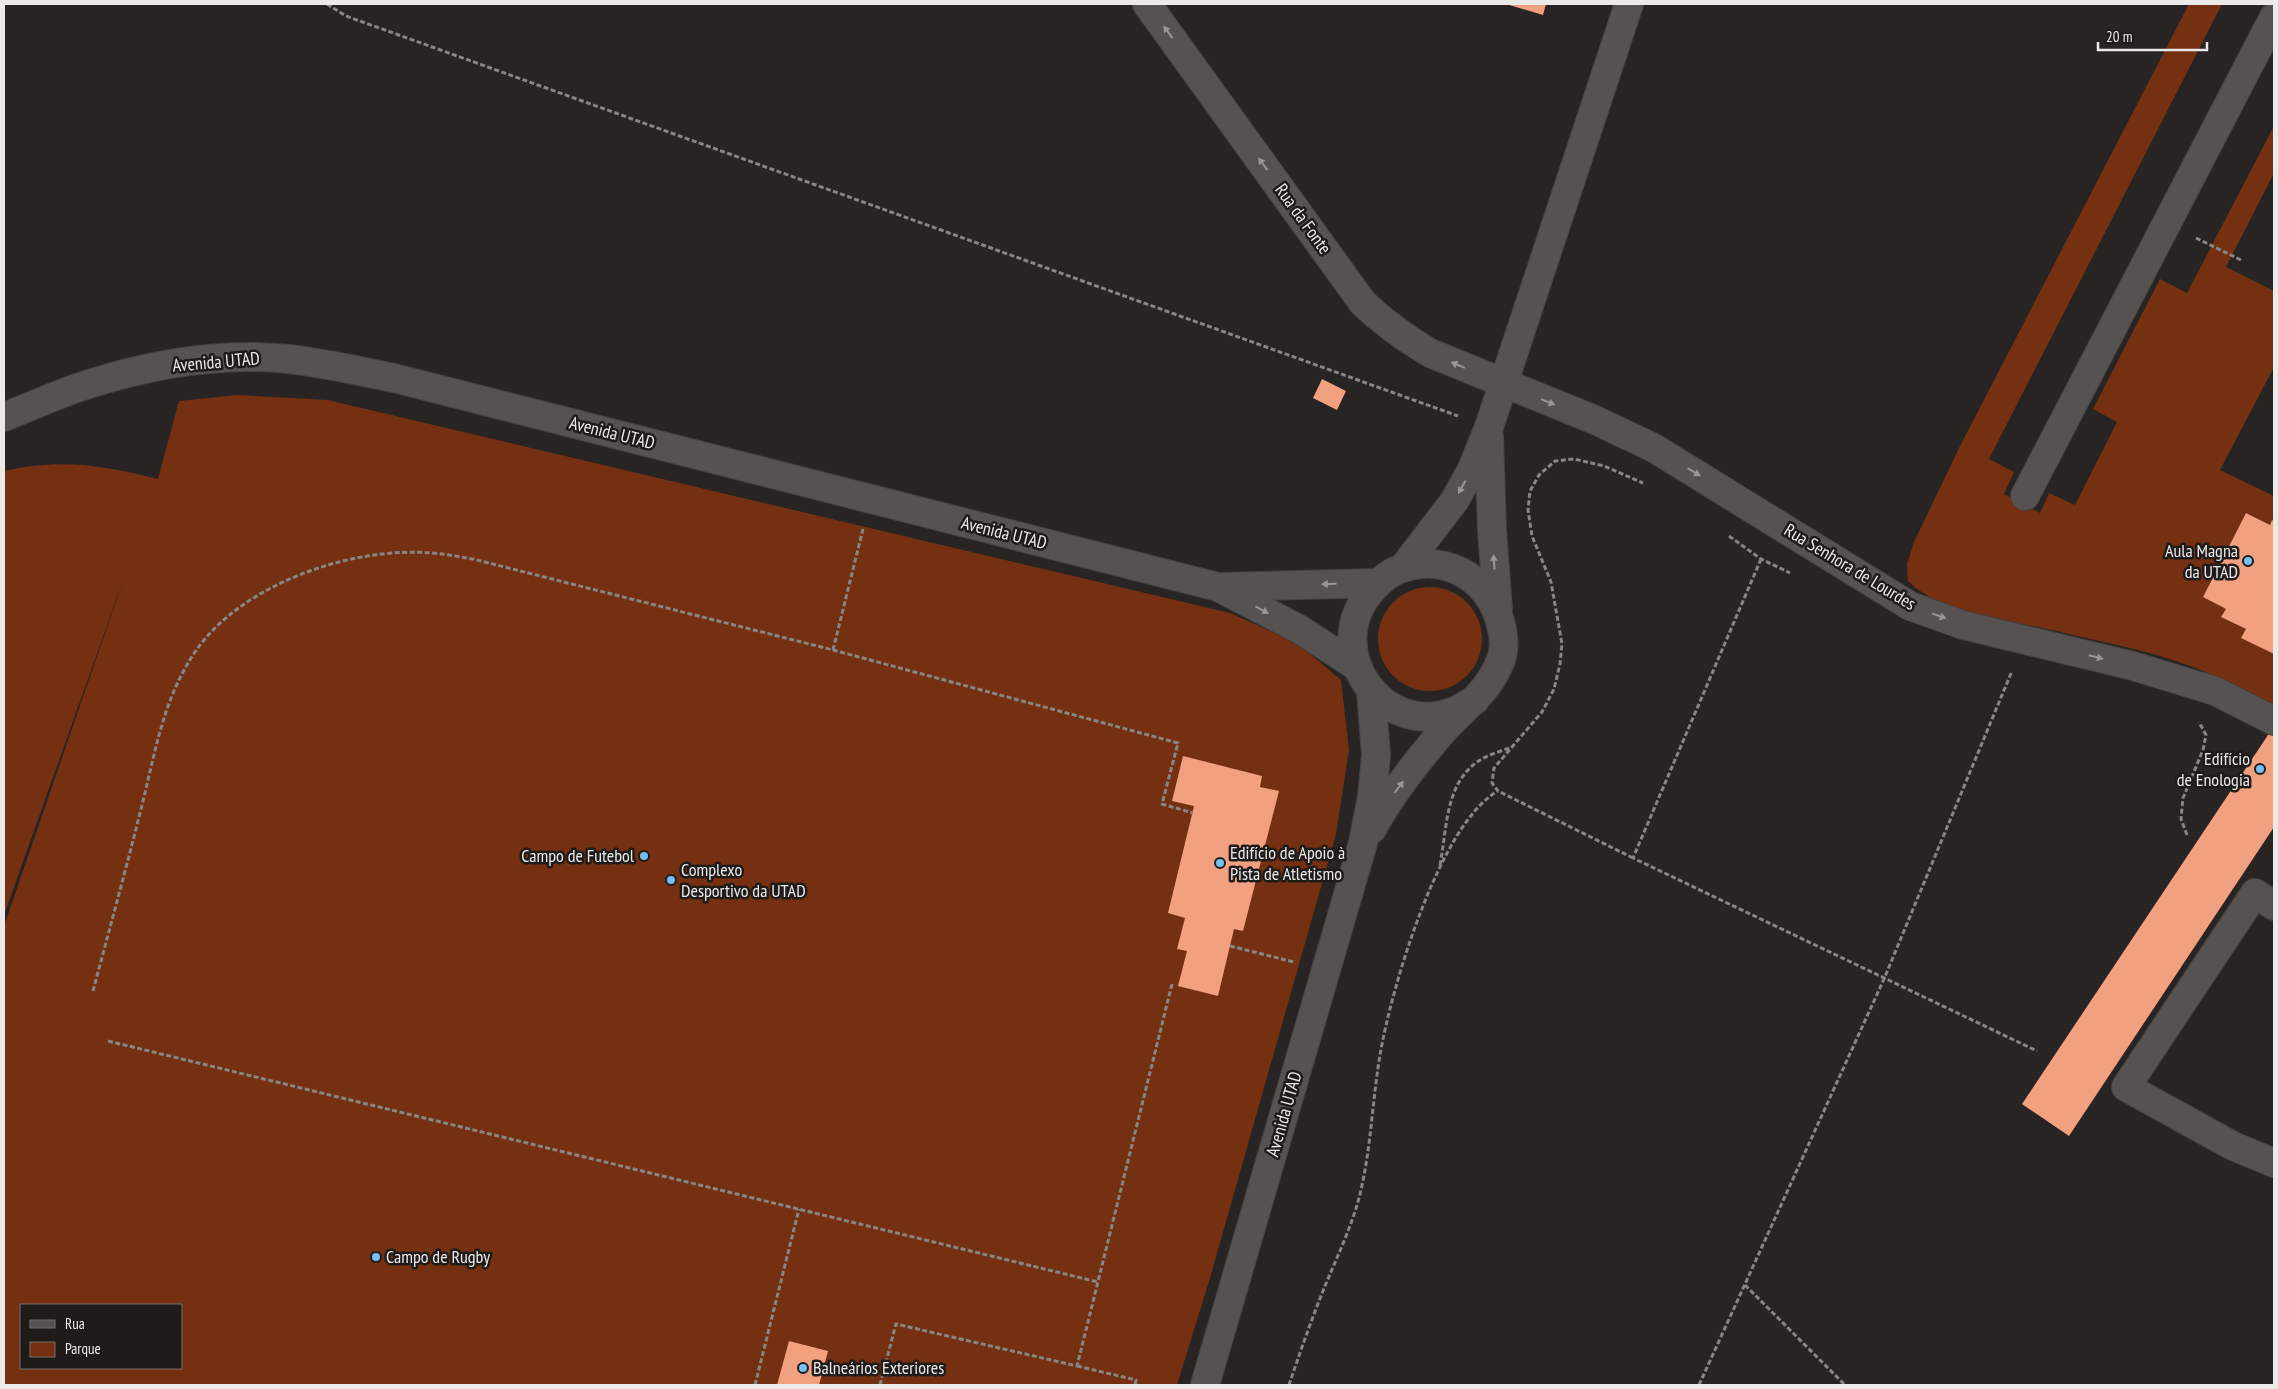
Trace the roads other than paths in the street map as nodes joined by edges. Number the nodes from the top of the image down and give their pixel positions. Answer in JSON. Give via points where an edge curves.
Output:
{"nodes":[{"id":1,"x":1147,"y":4,"type":"edge"},
{"id":2,"x":1629,"y":4,"type":"edge"},
{"id":3,"x":2274,"y":17,"type":"edge"},
{"id":4,"x":1502,"y":384,"type":"junction"},
{"id":5,"x":4,"y":417,"type":"edge"},
{"id":6,"x":1489,"y":427,"type":"junction"},
{"id":7,"x":2025,"y":496,"type":"dead end"},
{"id":8,"x":1403,"y":568,"type":"junction"},
{"id":9,"x":1377,"y":583,"type":"junction"},
{"id":10,"x":1218,"y":587,"type":"junction"},
{"id":11,"x":1498,"y":610,"type":"junction"},
{"id":12,"x":1356,"y":666,"type":"junction"},
{"id":13,"x":1372,"y":692,"type":"junction"},
{"id":14,"x":1475,"y":700,"type":"junction"},
{"id":15,"x":2274,"y":721,"type":"edge"},
{"id":16,"x":1363,"y":843,"type":"junction"},
{"id":17,"x":2274,"y":906,"type":"edge"},
{"id":18,"x":2274,"y":1163,"type":"edge"},
{"id":19,"x":1206,"y":1385,"type":"edge"}],
"edges":[{"from":4,"to":1,"type":"street","name":"Rua da Fonte","one_way":true,"via":[[1422,348],[1384,323],[1363,303]]},
{"from":2,"to":4,"type":"street"},
{"from":3,"to":7,"type":"street"},
{"from":4,"to":6,"type":"street"},
{"from":4,"to":15,"type":"street","name":"Rua Senhora de Lourdes","one_way":true,"via":[[1594,420],[1654,448],[1910,606],[1963,625],[2132,666],[2215,691]]},
{"from":5,"to":10,"type":"street","name":"Avenida UTAD","via":[[89,384],[190,362],[239,357],[338,366]]},
{"from":6,"to":8,"type":"street","one_way":true,"via":[[1455,500]]},
{"from":11,"to":6,"type":"street","one_way":true},
{"from":8,"to":9,"type":"street","name":"Avenida UTAD"},
{"from":8,"to":11,"type":"street","name":"Avenida UTAD","via":[[1426,564],[1448,566],[1462,572],[1486,590]]},
{"from":9,"to":10,"type":"street","name":"Avenida UTAD","one_way":true},
{"from":9,"to":12,"type":"street","name":"Avenida UTAD","via":[[1363,600],[1354,621],[1352,644]]},
{"from":10,"to":12,"type":"street","name":"Avenida UTAD","one_way":true,"via":[[1299,630]]},
{"from":11,"to":14,"type":"street","name":"Avenida UTAD","via":[[1504,634],[1502,659],[1491,682]]},
{"from":12,"to":13,"type":"street","name":"Avenida UTAD"},
{"from":13,"to":14,"type":"street","name":"Avenida UTAD","via":[[1389,706],[1410,714],[1433,716],[1455,711]]},
{"from":13,"to":16,"type":"street","name":"Avenida UTAD","via":[[1376,755]]},
{"from":16,"to":14,"type":"street","name":"Avenida UTAD","one_way":true,"via":[[1383,808],[1418,761]]},
{"from":16,"to":19,"type":"street","name":"Avenida UTAD"},
{"from":17,"to":18,"type":"street","via":[[2255,893],[2126,1087],[2233,1146]]}]}
